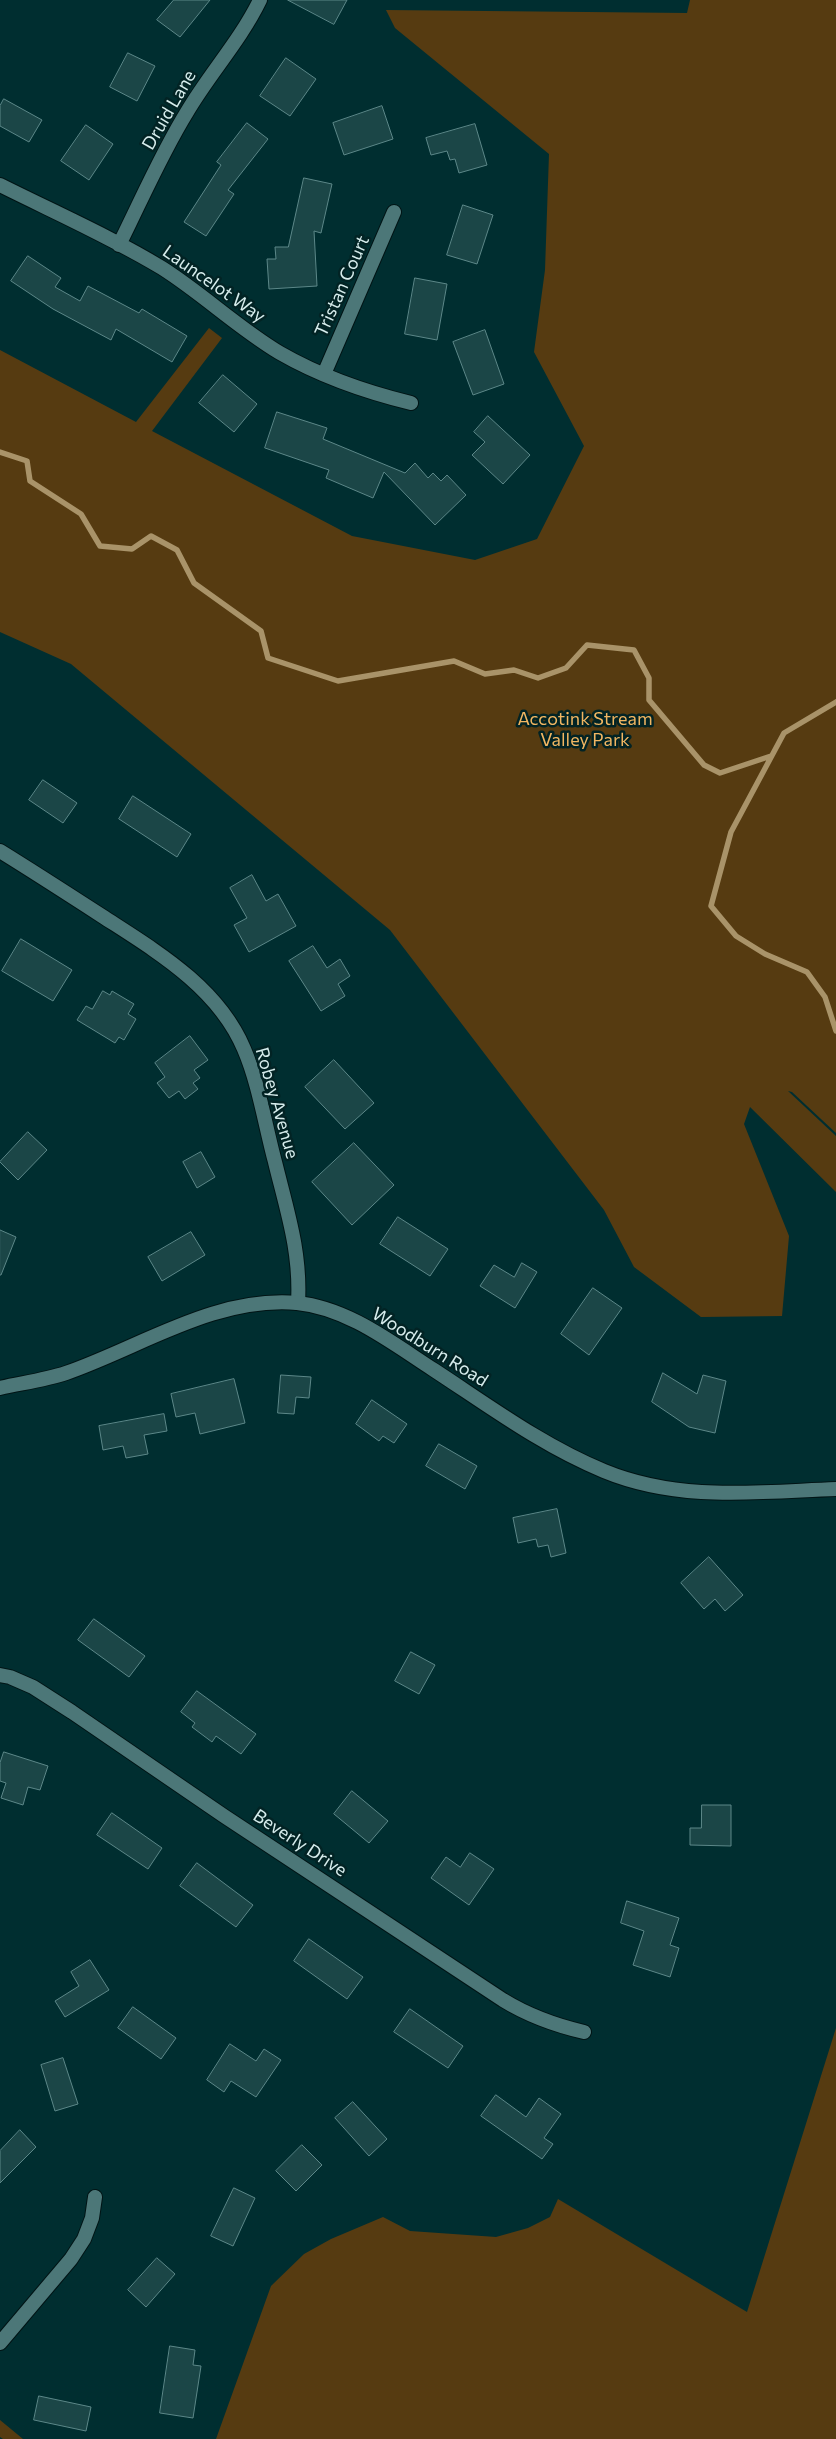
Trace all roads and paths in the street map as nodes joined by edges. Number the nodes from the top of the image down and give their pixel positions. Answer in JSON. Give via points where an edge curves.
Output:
{"nodes":[{"id":1,"x":260,"y":0,"type":"edge"},
{"id":2,"x":0,"y":185,"type":"edge"},
{"id":3,"x":394,"y":212,"type":"dead end"},
{"id":4,"x":119,"y":245,"type":"junction"},
{"id":5,"x":324,"y":374,"type":"junction"},
{"id":6,"x":411,"y":403,"type":"dead end"},
{"id":7,"x":0,"y":851,"type":"edge"},
{"id":8,"x":298,"y":1303,"type":"junction"},
{"id":9,"x":0,"y":1388,"type":"edge"},
{"id":10,"x":836,"y":1489,"type":"edge"},
{"id":11,"x":0,"y":1675,"type":"edge"},
{"id":12,"x":584,"y":2032,"type":"dead end"},
{"id":13,"x":96,"y":2197,"type":"dead end"},
{"id":14,"x":0,"y":2343,"type":"edge"}],
"edges":[{"from":1,"to":4,"type":"street","name":"Druid Lane","via":[[249,22],[185,114]]},
{"from":2,"to":4,"type":"street","name":"Launcelot Way"},
{"from":3,"to":5,"type":"street","name":"Tristan Court"},
{"from":4,"to":5,"type":"street","name":"Launcelot Way","via":[[194,289],[280,352]]},
{"from":5,"to":6,"type":"street","name":"Launcelot Way","via":[[379,396]]},
{"from":7,"to":8,"type":"street","name":"Robey Avenue","via":[[158,952],[200,988],[232,1026],[244,1048],[256,1084],[298,1257]]},
{"from":8,"to":9,"type":"street","name":"Woodburn Road","via":[[240,1307],[210,1315],[65,1373]]},
{"from":8,"to":10,"type":"street","name":"Woodburn Road","via":[[339,1314],[374,1332],[545,1442],[631,1480],[692,1493]]},
{"from":11,"to":12,"type":"street","name":"Beverly Drive","via":[[33,1687],[72,1712],[503,2000],[535,2018]]},
{"from":13,"to":14,"type":"street","via":[[84,2239],[71,2259]]}]}
